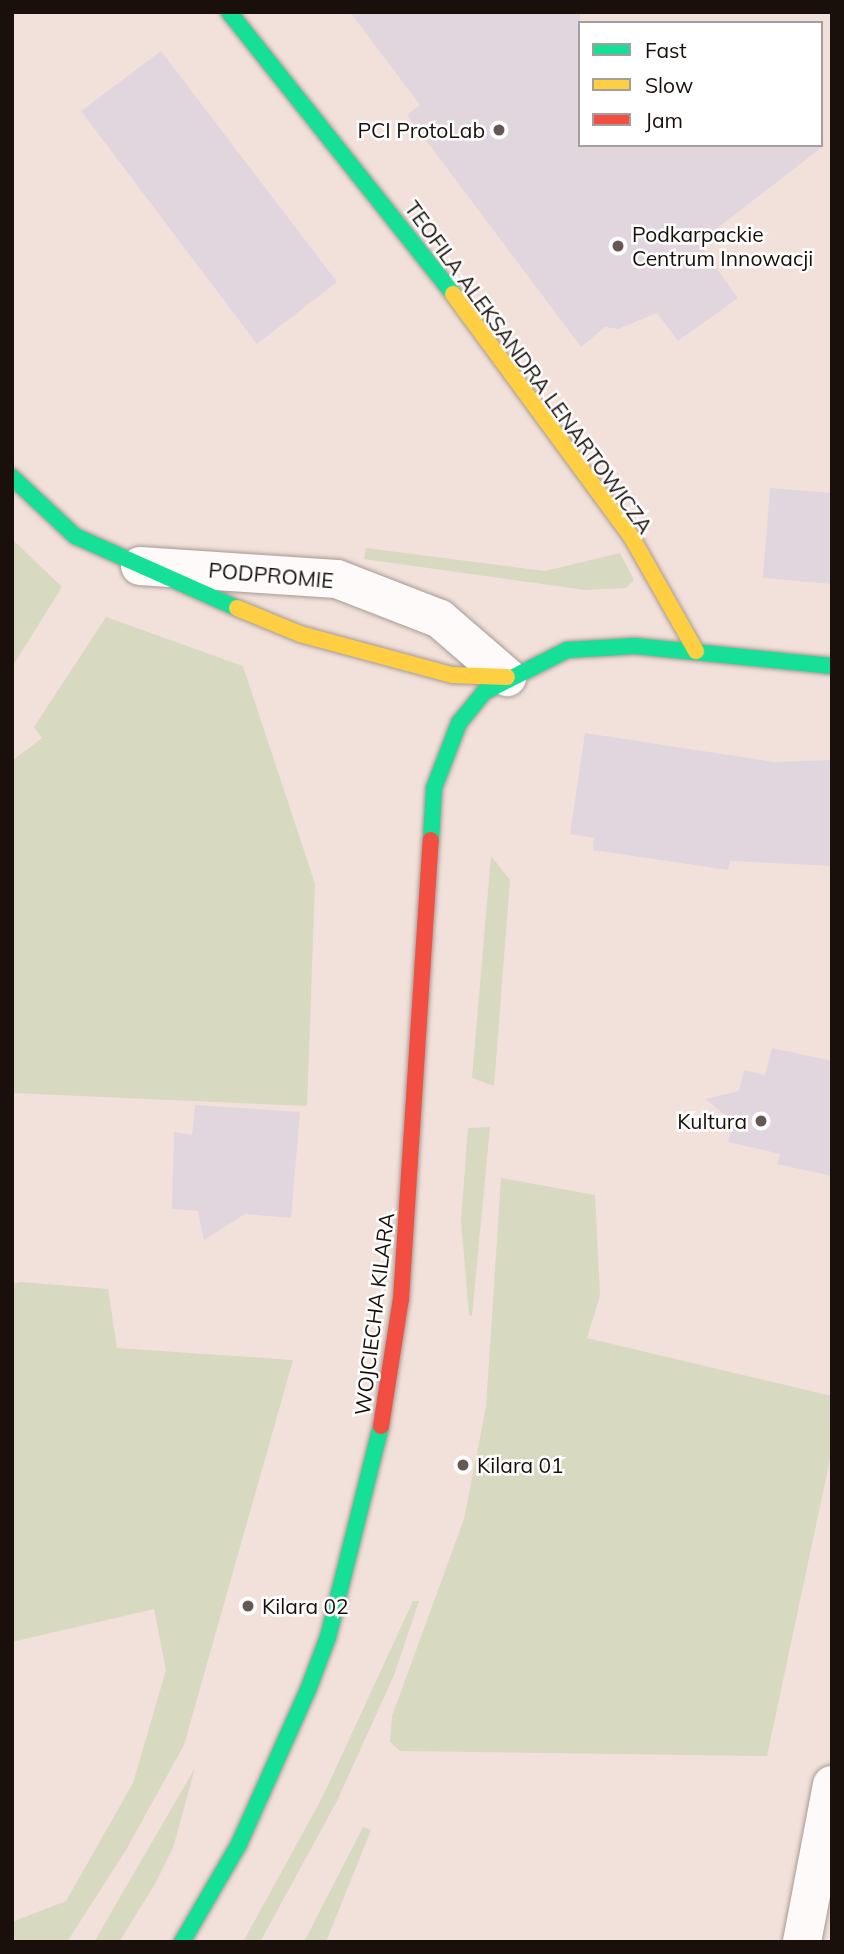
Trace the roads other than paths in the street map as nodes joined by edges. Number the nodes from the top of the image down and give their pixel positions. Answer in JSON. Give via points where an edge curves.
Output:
{"nodes":[{"id":1,"x":229,"y":12,"type":"edge"},
{"id":2,"x":12,"y":477,"type":"edge"},
{"id":3,"x":132,"y":565,"type":"junction"},
{"id":4,"x":696,"y":651,"type":"junction"},
{"id":5,"x":832,"y":666,"type":"edge"},
{"id":6,"x":507,"y":677,"type":"junction"},
{"id":7,"x":832,"y":1785,"type":"edge"},
{"id":8,"x":805,"y":1940,"type":"edge"},
{"id":9,"x":181,"y":1942,"type":"edge"}],
"edges":[{"from":1,"to":4,"type":"main road","name":"TEOFILA ALEKSANDRA LENARTOWICZA","via":[[459,301],[632,538]]},
{"from":2,"to":3,"type":"main road","name":"PODPROMIE","via":[[75,536]]},
{"from":3,"to":6,"type":"main road","name":"PODPROMIE","via":[[300,634],[452,675]]},
{"from":3,"to":6,"type":"street","name":"PODPROMIE","via":[[337,579],[440,619]]},
{"from":4,"to":5,"type":"main road"},
{"from":4,"to":6,"type":"main road","name":"PODPROMIE","via":[[635,646],[567,650]]},
{"from":6,"to":9,"type":"main road","name":"WOJCIECHA KILARA","via":[[484,692],[459,723],[434,788],[401,1299],[376,1455],[354,1549],[328,1637],[272,1776]]},
{"from":7,"to":8,"type":"street"}]}
